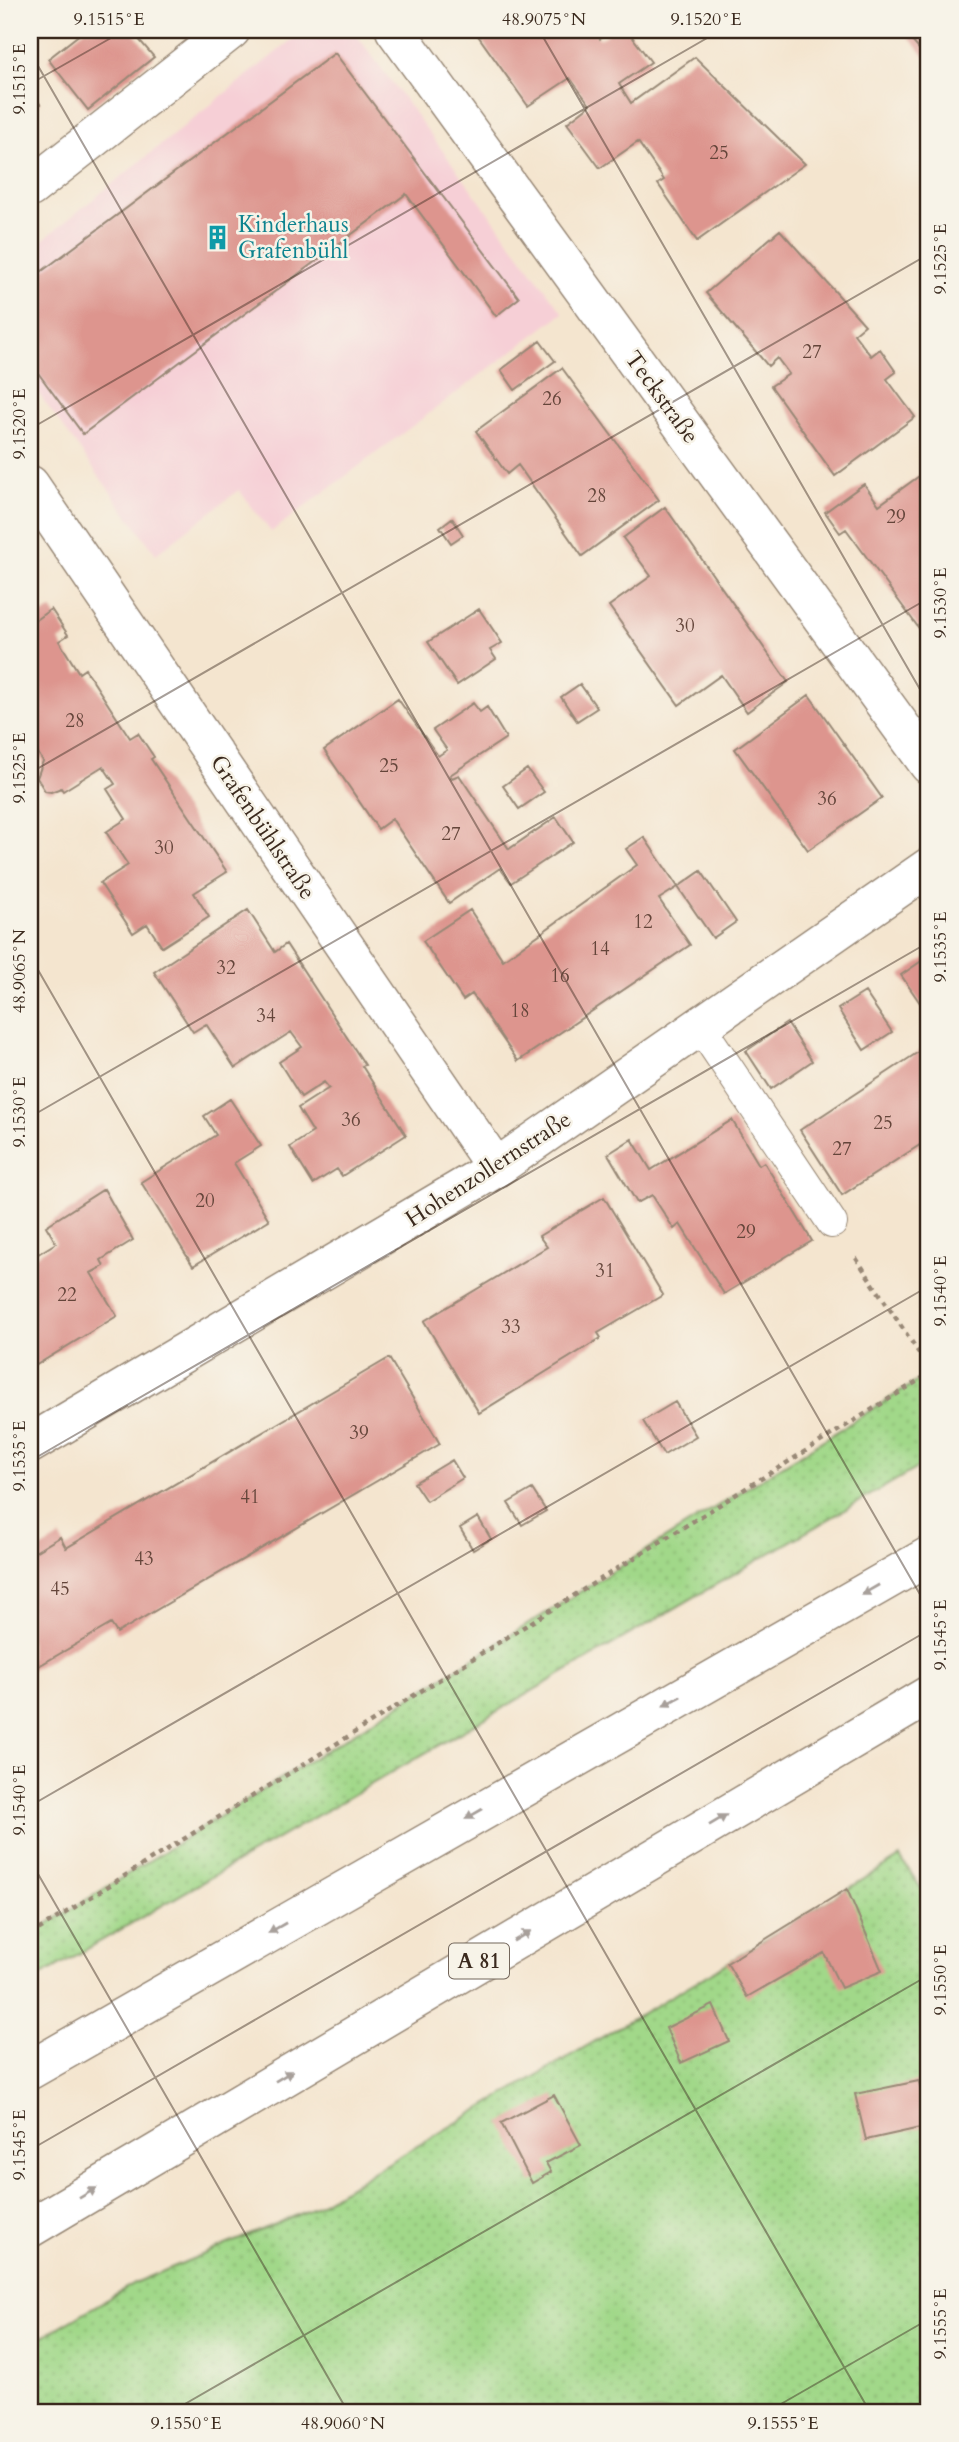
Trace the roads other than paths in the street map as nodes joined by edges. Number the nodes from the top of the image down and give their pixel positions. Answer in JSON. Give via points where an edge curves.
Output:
{"nodes":[{"id":1,"x":231,"y":30,"type":"edge"},
{"id":2,"x":395,"y":30,"type":"edge"},
{"id":3,"x":30,"y":188,"type":"edge"},
{"id":4,"x":30,"y":485,"type":"edge"},
{"id":5,"x":929,"y":765,"type":"edge"},
{"id":6,"x":929,"y":867,"type":"edge"},
{"id":7,"x":700,"y":1026,"type":"junction"},
{"id":8,"x":496,"y":1168,"type":"junction"},
{"id":9,"x":832,"y":1223,"type":"road end"},
{"id":10,"x":30,"y":1444,"type":"edge"},
{"id":11,"x":929,"y":1556,"type":"edge"},
{"id":12,"x":929,"y":1695,"type":"edge"},
{"id":13,"x":30,"y":2070,"type":"edge"},
{"id":14,"x":30,"y":2228,"type":"edge"}],
"edges":[{"from":1,"to":3,"type":"main road"},
{"from":2,"to":5,"type":"main road","name":"Teckstraße"},
{"from":4,"to":8,"type":"main road","name":"Grafenbühlstraße"},
{"from":6,"to":7,"type":"main road","name":"Hohenzollernstraße"},
{"from":7,"to":8,"type":"main road","name":"Hohenzollernstraße"},
{"from":7,"to":9,"type":"lane"},
{"from":8,"to":10,"type":"main road","name":"Hohenzollernstraße"},
{"from":11,"to":13,"type":"main road","one_way":true},
{"from":14,"to":12,"type":"main road","number":"A 81","one_way":true}]}
